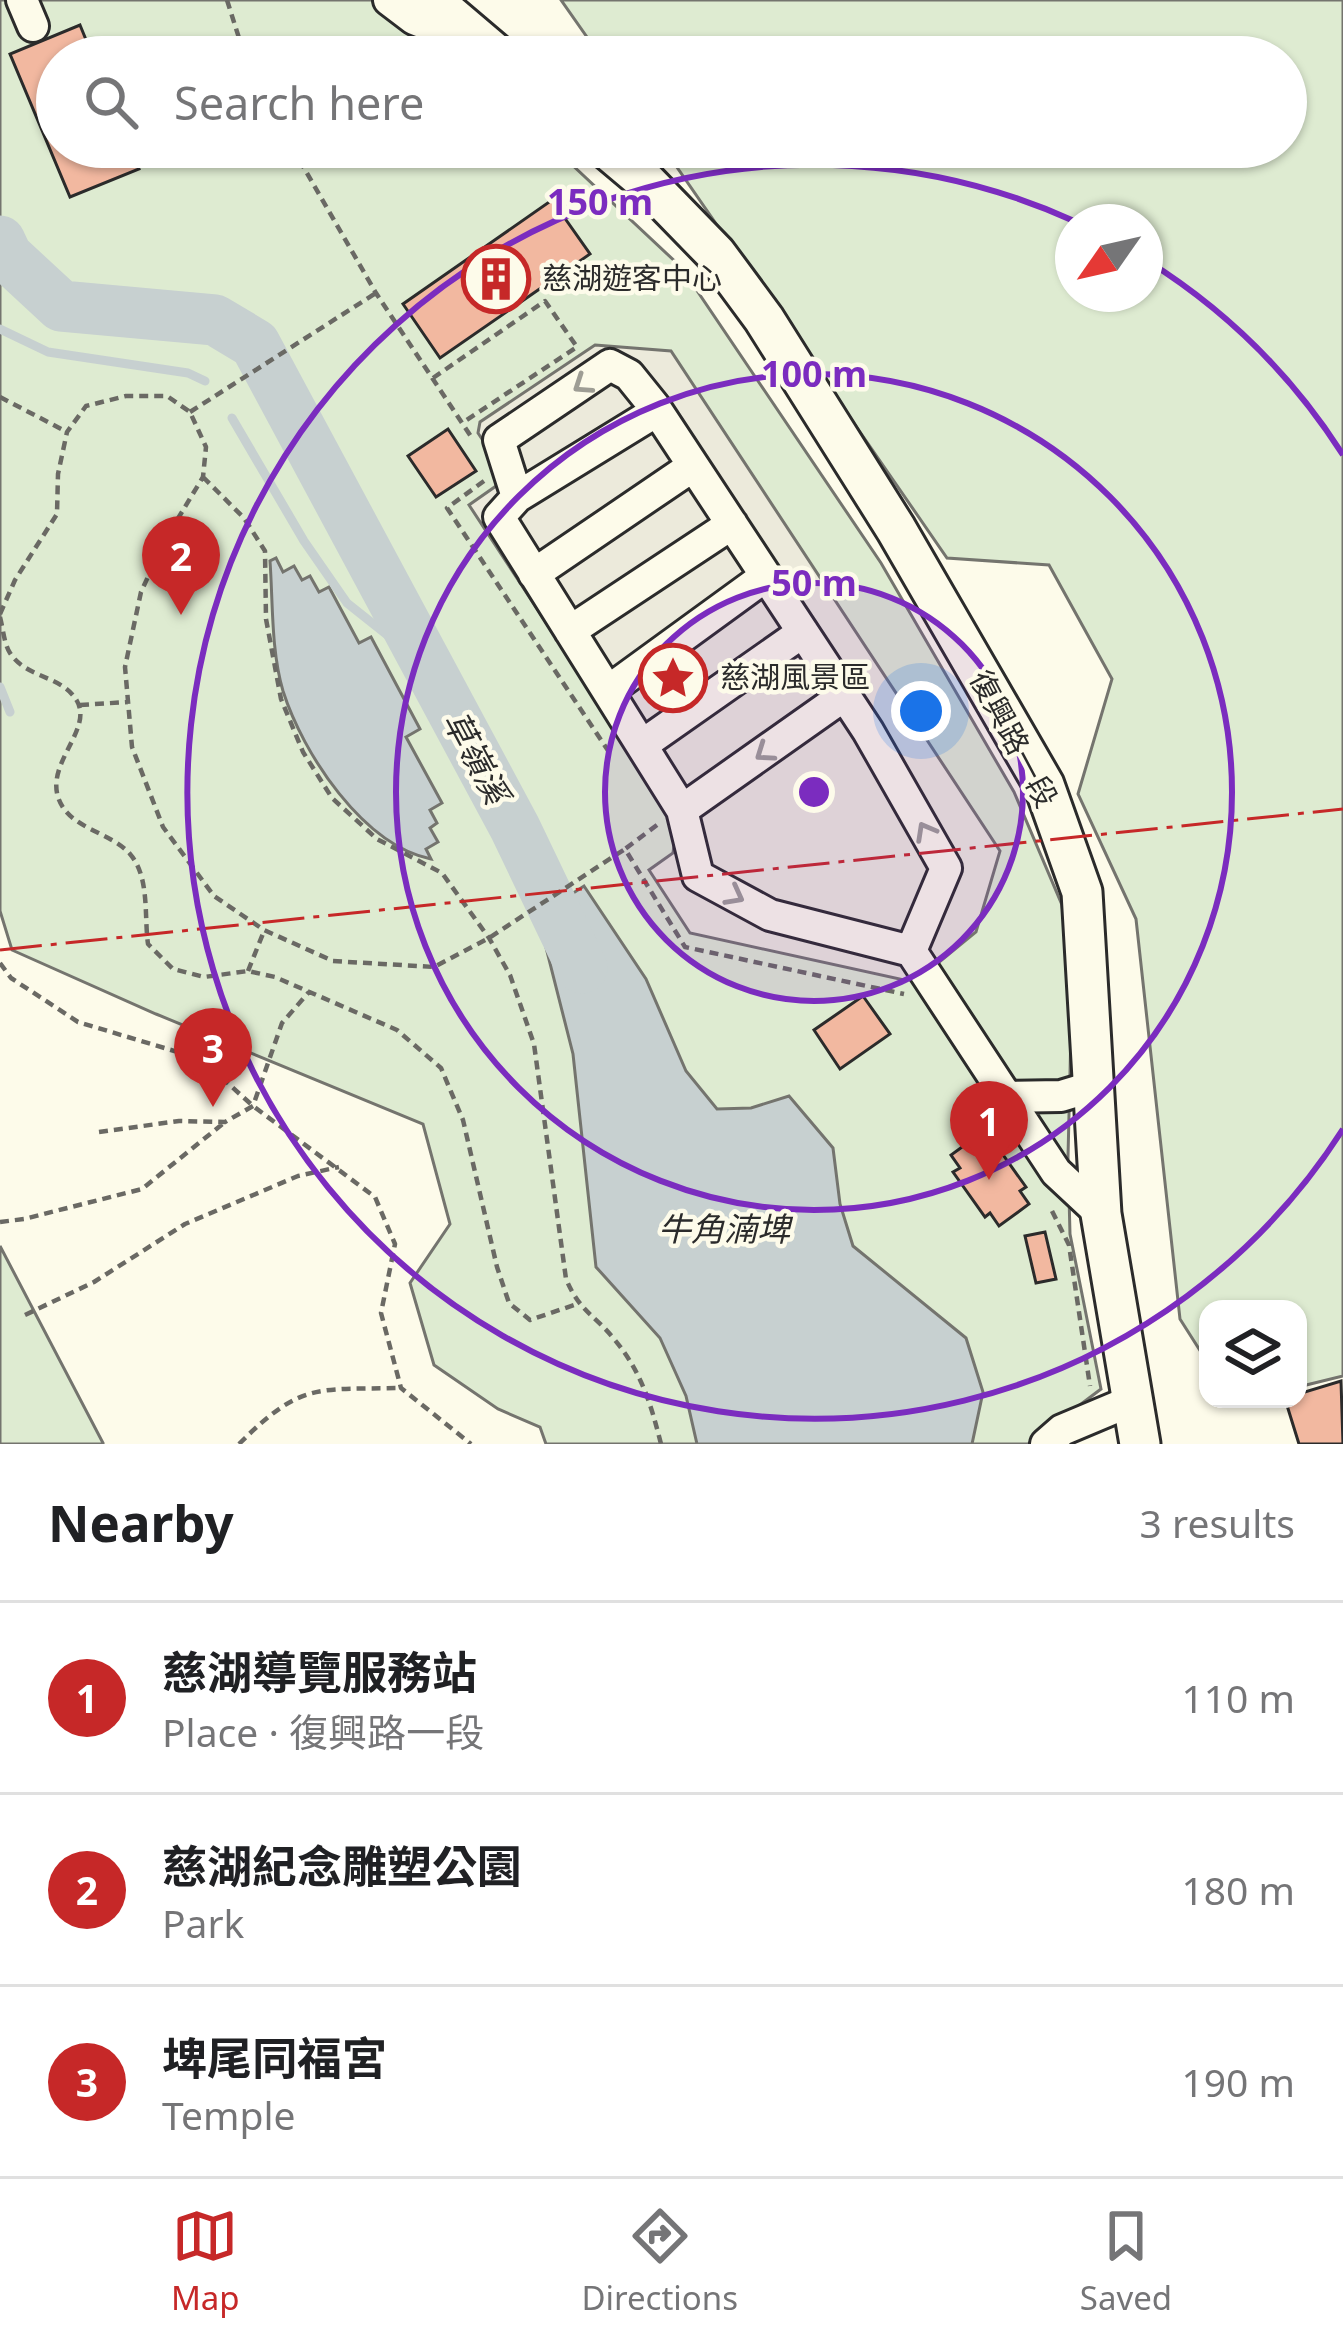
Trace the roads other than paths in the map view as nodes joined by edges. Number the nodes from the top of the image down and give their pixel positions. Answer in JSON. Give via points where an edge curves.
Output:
{"nodes":[{"id":1,"x":389,"y":0,"type":"edge"},
{"id":2,"x":432,"y":0,"type":"edge"},
{"id":3,"x":454,"y":36,"type":"edge"},
{"id":4,"x":474,"y":36,"type":"edge"},
{"id":5,"x":630,"y":168,"type":"edge"},
{"id":6,"x":657,"y":411,"type":"junction"},
{"id":7,"x":693,"y":466,"type":"junction"},
{"id":8,"x":517,"y":497,"type":"junction"},
{"id":9,"x":731,"y":524,"type":"junction"},
{"id":10,"x":534,"y":574,"type":"junction"},
{"id":11,"x":766,"y":576,"type":"junction"},
{"id":12,"x":571,"y":631,"type":"junction"},
{"id":13,"x":803,"y":632,"type":"junction"},
{"id":14,"x":608,"y":691,"type":"junction"},
{"id":15,"x":845,"y":695,"type":"junction"},
{"id":16,"x":642,"y":745,"type":"junction"},
{"id":17,"x":682,"y":810,"type":"junction"},
{"id":18,"x":918,"y":962,"type":"junction"},
{"id":19,"x":1094,"y":1086,"type":"junction"},
{"id":20,"x":1006,"y":1097,"type":"junction"},
{"id":21,"x":1101,"y":1214,"type":"junction"},
{"id":22,"x":1131,"y":1401,"type":"junction"},
{"id":23,"x":1046,"y":1444,"type":"edge"},
{"id":24,"x":1140,"y":1444,"type":"edge"}],
"edges":[{"from":1,"to":3,"type":"street"},
{"from":2,"to":4,"type":"main road"},
{"from":5,"to":19,"type":"main road","name":"復興路一段","via":[[716,254],[764,320],[1044,785],[1082,892]]},
{"from":6,"to":7,"type":"street"},
{"from":6,"to":8,"type":"street"},
{"from":6,"to":8,"type":"street","one_way":true,"via":[[629,375],[610,365],[499,440]]},
{"from":7,"to":9,"type":"street"},
{"from":7,"to":10,"type":"street"},
{"from":8,"to":10,"type":"street","via":[[499,517]]},
{"from":9,"to":11,"type":"street"},
{"from":9,"to":12,"type":"street"},
{"from":10,"to":12,"type":"street"},
{"from":11,"to":13,"type":"street"},
{"from":11,"to":14,"type":"street"},
{"from":12,"to":14,"type":"street"},
{"from":13,"to":15,"type":"street"},
{"from":13,"to":16,"type":"street"},
{"from":14,"to":16,"type":"street"},
{"from":15,"to":17,"type":"street","one_way":true},
{"from":18,"to":15,"type":"street","one_way":true,"via":[[946,868]]},
{"from":16,"to":17,"type":"street"},
{"from":17,"to":18,"type":"street","one_way":true,"via":[[698,876],[770,915]]},
{"from":18,"to":20,"type":"street"},
{"from":19,"to":20,"type":"street"},
{"from":19,"to":21,"type":"main road","name":"復興路一段"},
{"from":20,"to":21,"type":"street","via":[[1056,1172]]},
{"from":21,"to":22,"type":"main road","name":"復興路一段"},
{"from":22,"to":23,"type":"street"},
{"from":22,"to":24,"type":"main road","name":"復興路一段"}]}
